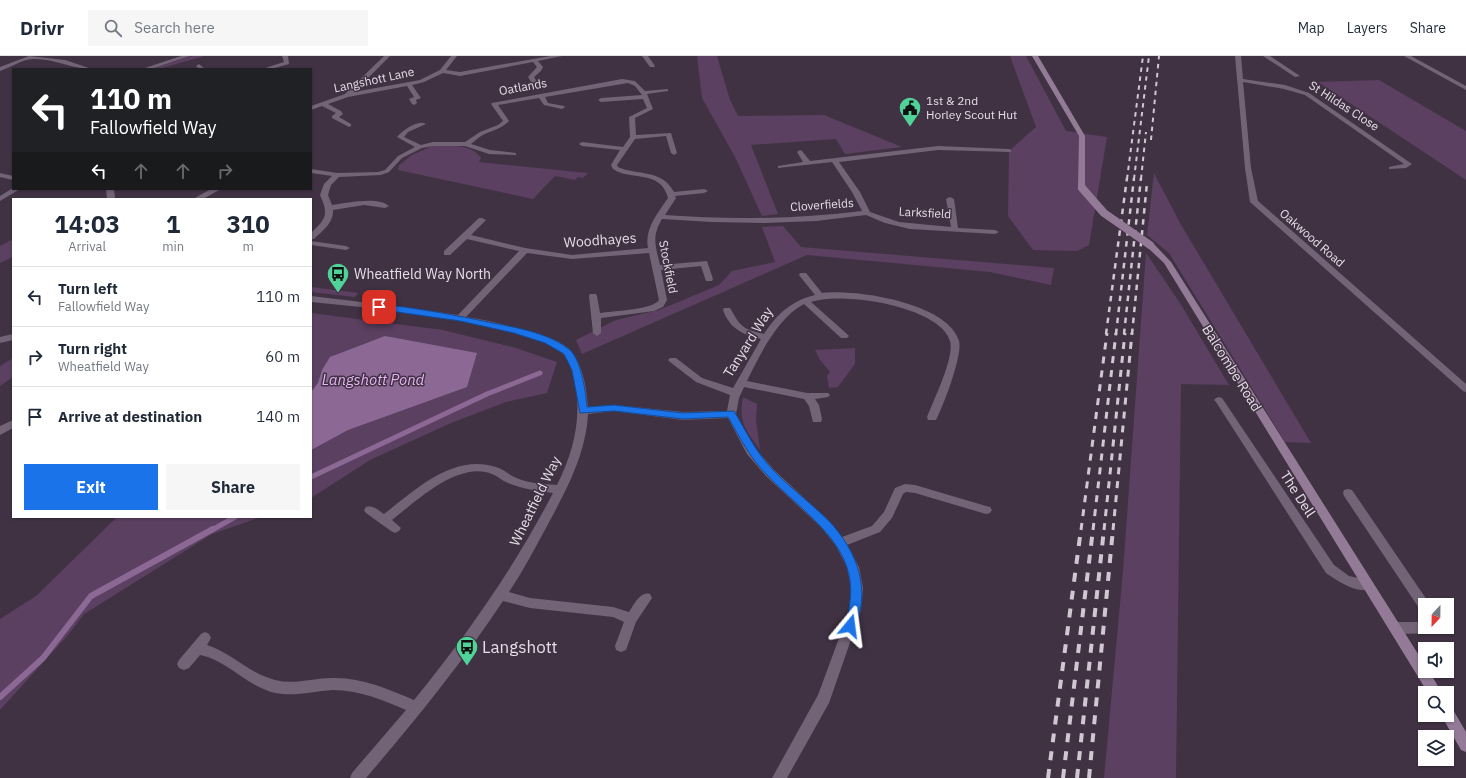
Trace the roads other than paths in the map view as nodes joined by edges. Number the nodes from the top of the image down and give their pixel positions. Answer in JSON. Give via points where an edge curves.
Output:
{"nodes":[{"id":1,"x":33,"y":56,"type":"edge"},
{"id":2,"x":187,"y":56,"type":"edge"},
{"id":3,"x":285,"y":56,"type":"edge"},
{"id":4,"x":387,"y":56,"type":"edge"},
{"id":5,"x":454,"y":56,"type":"edge"},
{"id":6,"x":559,"y":56,"type":"edge"},
{"id":7,"x":645,"y":56,"type":"edge"},
{"id":8,"x":1035,"y":56,"type":"edge"},
{"id":9,"x":1238,"y":56,"type":"edge"},
{"id":10,"x":1266,"y":56,"type":"edge"},
{"id":11,"x":1407,"y":56,"type":"edge"},
{"id":12,"x":534,"y":60,"type":"junction"},
{"id":13,"x":652,"y":66,"type":"dead end"},
{"id":14,"x":86,"y":68,"type":"edge"},
{"id":15,"x":148,"y":68,"type":"edge"},
{"id":16,"x":269,"y":68,"type":"edge"},
{"id":17,"x":0,"y":69,"type":"edge"},
{"id":18,"x":442,"y":71,"type":"junction"},
{"id":19,"x":1296,"y":76,"type":"dead end"},
{"id":20,"x":1240,"y":80,"type":"junction"},
{"id":21,"x":409,"y":84,"type":"junction"},
{"id":22,"x":537,"y":87,"type":"dead end"},
{"id":23,"x":1466,"y":88,"type":"edge"},
{"id":24,"x":666,"y":90,"type":"dead end"},
{"id":25,"x":347,"y":95,"type":"junction"},
{"id":26,"x":541,"y":95,"type":"junction"},
{"id":27,"x":645,"y":95,"type":"junction"},
{"id":28,"x":601,"y":100,"type":"dead end"},
{"id":29,"x":414,"y":103,"type":"dead end"},
{"id":30,"x":323,"y":104,"type":"junction"},
{"id":31,"x":562,"y":106,"type":"dead end"},
{"id":32,"x":312,"y":108,"type":"edge"},
{"id":33,"x":423,"y":124,"type":"dead end"},
{"id":34,"x":349,"y":125,"type":"dead end"},
{"id":35,"x":634,"y":136,"type":"junction"},
{"id":36,"x":466,"y":144,"type":"junction"},
{"id":37,"x":582,"y":144,"type":"dead end"},
{"id":38,"x":420,"y":147,"type":"junction"},
{"id":39,"x":625,"y":149,"type":"junction"},
{"id":40,"x":1009,"y":151,"type":"dead end"},
{"id":41,"x":800,"y":152,"type":"dead end"},
{"id":42,"x":674,"y":153,"type":"dead end"},
{"id":43,"x":514,"y":154,"type":"dead end"},
{"id":44,"x":834,"y":160,"type":"junction"},
{"id":45,"x":808,"y":164,"type":"junction"},
{"id":46,"x":780,"y":167,"type":"dead end"},
{"id":47,"x":1391,"y":168,"type":"dead end"},
{"id":48,"x":312,"y":171,"type":"edge"},
{"id":49,"x":0,"y":175,"type":"edge"},
{"id":50,"x":337,"y":175,"type":"junction"},
{"id":51,"x":12,"y":178,"type":"edge"},
{"id":52,"x":14,"y":190,"type":"edge"},
{"id":53,"x":215,"y":190,"type":"edge"},
{"id":54,"x":704,"y":191,"type":"dead end"},
{"id":55,"x":672,"y":194,"type":"junction"},
{"id":56,"x":199,"y":198,"type":"edge"},
{"id":57,"x":0,"y":199,"type":"edge"},
{"id":58,"x":950,"y":199,"type":"dead end"},
{"id":59,"x":385,"y":206,"type":"dead end"},
{"id":60,"x":330,"y":208,"type":"junction"},
{"id":61,"x":868,"y":213,"type":"junction"},
{"id":62,"x":660,"y":217,"type":"junction"},
{"id":63,"x":482,"y":220,"type":"dead end"},
{"id":64,"x":955,"y":230,"type":"junction"},
{"id":65,"x":995,"y":232,"type":"dead end"},
{"id":66,"x":312,"y":236,"type":"edge"},
{"id":67,"x":465,"y":236,"type":"junction"},
{"id":68,"x":312,"y":243,"type":"edge"},
{"id":69,"x":346,"y":248,"type":"dead end"},
{"id":70,"x":525,"y":250,"type":"junction"},
{"id":71,"x":652,"y":250,"type":"junction"},
{"id":72,"x":447,"y":253,"type":"dead end"},
{"id":73,"x":657,"y":268,"type":"junction"},
{"id":74,"x":803,"y":275,"type":"dead end"},
{"id":75,"x":709,"y":279,"type":"dead end"},
{"id":76,"x":593,"y":296,"type":"dead end"},
{"id":77,"x":820,"y":296,"type":"junction"},
{"id":78,"x":312,"y":299,"type":"edge"},
{"id":79,"x":804,"y":301,"type":"junction"},
{"id":80,"x":727,"y":310,"type":"dead end"},
{"id":81,"x":596,"y":316,"type":"junction"},
{"id":82,"x":460,"y":318,"type":"junction"},
{"id":83,"x":597,"y":333,"type":"dead end"},
{"id":84,"x":844,"y":336,"type":"dead end"},
{"id":85,"x":12,"y":337,"type":"edge"},
{"id":86,"x":767,"y":338,"type":"junction"},
{"id":87,"x":0,"y":340,"type":"edge"},
{"id":88,"x":673,"y":360,"type":"dead end"},
{"id":89,"x":742,"y":383,"type":"junction"},
{"id":90,"x":1466,"y":389,"type":"edge"},
{"id":91,"x":736,"y":393,"type":"junction"},
{"id":92,"x":825,"y":395,"type":"dead end"},
{"id":93,"x":807,"y":396,"type":"junction"},
{"id":94,"x":1219,"y":400,"type":"dead end"},
{"id":95,"x":583,"y":411,"type":"junction"},
{"id":96,"x":731,"y":414,"type":"junction"},
{"id":97,"x":932,"y":417,"type":"dead end"},
{"id":98,"x":817,"y":419,"type":"dead end"},
{"id":99,"x":12,"y":425,"type":"edge"},
{"id":100,"x":0,"y":431,"type":"edge"},
{"id":101,"x":560,"y":490,"type":"junction"},
{"id":102,"x":1348,"y":493,"type":"dead end"},
{"id":103,"x":370,"y":510,"type":"dead end"},
{"id":104,"x":986,"y":510,"type":"dead end"},
{"id":105,"x":384,"y":520,"type":"junction"},
{"id":106,"x":395,"y":528,"type":"dead end"},
{"id":107,"x":840,"y":542,"type":"junction"},
{"id":108,"x":1367,"y":585,"type":"junction"},
{"id":109,"x":500,"y":595,"type":"junction"},
{"id":110,"x":646,"y":598,"type":"dead end"},
{"id":111,"x":1419,"y":598,"type":"edge"},
{"id":112,"x":630,"y":619,"type":"junction"},
{"id":113,"x":1418,"y":627,"type":"edge"},
{"id":114,"x":1396,"y":628,"type":"junction"},
{"id":115,"x":621,"y":646,"type":"dead end"},
{"id":116,"x":184,"y":664,"type":"dead end"},
{"id":117,"x":1431,"y":686,"type":"edge"},
{"id":118,"x":418,"y":708,"type":"junction"},
{"id":119,"x":1452,"y":722,"type":"edge"},
{"id":120,"x":1466,"y":745,"type":"edge"},
{"id":121,"x":357,"y":778,"type":"edge"},
{"id":122,"x":779,"y":778,"type":"edge"}],
"edges":[{"from":1,"to":14,"type":"street"},
{"from":1,"to":17,"type":"street"},
{"from":2,"to":15,"type":"street"},
{"from":3,"to":16,"type":"street","via":[[287,63]]},
{"from":4,"to":25,"type":"street"},
{"from":5,"to":18,"type":"street"},
{"from":6,"to":12,"type":"street"},
{"from":7,"to":13,"type":"street"},
{"from":8,"to":108,"type":"main road","name":"Balcombe Road","bridge":true,"via":[[1082,136],[1082,188],[1100,209],[1150,245],[1166,262]]},
{"from":9,"to":20,"type":"street","name":"Oakwood Road"},
{"from":10,"to":19,"type":"street"},
{"from":11,"to":23,"type":"street"},
{"from":12,"to":18,"type":"street","via":[[460,74]]},
{"from":12,"to":22,"type":"street","via":[[540,67],[531,77]]},
{"from":18,"to":21,"type":"street","name":"Langshott Lane"},
{"from":20,"to":47,"type":"street","name":"St Hildas Close","via":[[1285,87],[1307,94],[1409,164]]},
{"from":20,"to":90,"type":"street","name":"Oakwood Road","via":[[1248,168],[1254,202]]},
{"from":21,"to":25,"type":"street","name":"Langshott Lane"},
{"from":21,"to":29,"type":"street","via":[[418,98],[412,99]]},
{"from":24,"to":27,"type":"street"},
{"from":25,"to":30,"type":"street","name":"Langshott Lane"},
{"from":26,"to":27,"type":"street","name":"Oatlands","via":[[633,81]]},
{"from":26,"to":31,"type":"street","via":[[546,104]]},
{"from":26,"to":36,"type":"street","name":"Oatlands","via":[[494,104],[506,120],[500,126],[482,133]]},
{"from":27,"to":28,"type":"street"},
{"from":27,"to":35,"type":"street","via":[[650,108],[632,117]]},
{"from":30,"to":32,"type":"street","name":"Langshott Lane"},
{"from":30,"to":34,"type":"street","via":[[340,112],[334,117]]},
{"from":33,"to":38,"type":"street","via":[[406,131],[400,137]]},
{"from":35,"to":39,"type":"street"},
{"from":35,"to":42,"type":"street","via":[[669,134]]},
{"from":36,"to":38,"type":"street","via":[[433,144]]},
{"from":36,"to":43,"type":"street","via":[[489,152]]},
{"from":37,"to":39,"type":"street"},
{"from":38,"to":50,"type":"street","via":[[379,174]]},
{"from":39,"to":55,"type":"street","via":[[614,165],[615,168],[656,178],[666,185]]},
{"from":40,"to":44,"type":"street","via":[[938,148]]},
{"from":41,"to":45,"type":"street"},
{"from":44,"to":45,"type":"street"},
{"from":44,"to":61,"type":"street","name":"Cloverfields"},
{"from":45,"to":46,"type":"street"},
{"from":48,"to":50,"type":"street"},
{"from":49,"to":51,"type":"street"},
{"from":50,"to":60,"type":"street","via":[[328,184],[324,195]]},
{"from":52,"to":57,"type":"street"},
{"from":53,"to":56,"type":"street"},
{"from":54,"to":55,"type":"street"},
{"from":55,"to":62,"type":"street","name":"Stockfield"},
{"from":58,"to":64,"type":"street","name":"Larksfield"},
{"from":59,"to":60,"type":"street","via":[[370,202]]},
{"from":60,"to":66,"type":"street","via":[[329,220]]},
{"from":61,"to":62,"type":"street","name":"Cloverfields","via":[[730,222]]},
{"from":61,"to":64,"type":"street","name":"Larksfield","via":[[905,226]]},
{"from":62,"to":71,"type":"street","name":"Stockfield","via":[[651,233]]},
{"from":63,"to":67,"type":"street"},
{"from":64,"to":65,"type":"street"},
{"from":67,"to":70,"type":"street","name":"Woodhayes"},
{"from":67,"to":72,"type":"street"},
{"from":68,"to":69,"type":"street"},
{"from":70,"to":71,"type":"street","name":"Woodhayes","via":[[572,257]]},
{"from":70,"to":82,"type":"street"},
{"from":71,"to":73,"type":"street","name":"Stockfield"},
{"from":73,"to":75,"type":"street","via":[[704,263]]},
{"from":73,"to":81,"type":"street","name":"Stockfield","via":[[663,300],[660,305],[651,309]]},
{"from":74,"to":77,"type":"street"},
{"from":76,"to":81,"type":"street"},
{"from":77,"to":79,"type":"street","name":"Tanyard Way"},
{"from":77,"to":97,"type":"street","name":"Tanyard Way","via":[[852,295],[890,303],[920,311],[943,324],[954,338],[955,352]]},
{"from":78,"to":82,"type":"street","name":"Wheatfield Way"},
{"from":79,"to":84,"type":"street"},
{"from":79,"to":86,"type":"street","name":"Tanyard Way","via":[[792,306],[783,314]]},
{"from":80,"to":86,"type":"street","via":[[734,326]]},
{"from":81,"to":83,"type":"street"},
{"from":82,"to":95,"type":"street","name":"Wheatfield Way","via":[[522,332],[548,341],[568,352],[576,370]]},
{"from":85,"to":87,"type":"street"},
{"from":86,"to":89,"type":"street","name":"Tanyard Way"},
{"from":88,"to":91,"type":"street","via":[[699,380]]},
{"from":89,"to":91,"type":"street","name":"Tanyard Way"},
{"from":89,"to":93,"type":"street"},
{"from":91,"to":96,"type":"street","name":"Tanyard Way"},
{"from":92,"to":93,"type":"street"},
{"from":93,"to":98,"type":"street","via":[[814,405]]},
{"from":94,"to":108,"type":"street","name":"The Dell","via":[[1330,569],[1346,580]]},
{"from":95,"to":96,"type":"street","via":[[614,408],[683,416]]},
{"from":95,"to":101,"type":"street","name":"Wheatfield Way","via":[[573,458]]},
{"from":96,"to":107,"type":"street","via":[[751,451],[760,462],[825,524]]},
{"from":99,"to":100,"type":"street"},
{"from":101,"to":105,"type":"street","via":[[526,485],[495,471],[466,468],[430,486]]},
{"from":101,"to":109,"type":"street","name":"Wheatfield Way","via":[[530,549]]},
{"from":102,"to":111,"type":"street"},
{"from":103,"to":105,"type":"street"},
{"from":104,"to":107,"type":"street","via":[[905,488],[899,491],[888,515],[876,529]]},
{"from":105,"to":106,"type":"street"},
{"from":107,"to":122,"type":"street","via":[[853,567],[857,588],[855,611],[824,698]]},
{"from":108,"to":114,"type":"main road","name":"Balcombe Road"},
{"from":109,"to":112,"type":"street","via":[[530,603],[613,612]]},
{"from":109,"to":118,"type":"street","name":"Wheatfield Way"},
{"from":110,"to":112,"type":"street"},
{"from":112,"to":115,"type":"street"},
{"from":113,"to":114,"type":"street"},
{"from":114,"to":117,"type":"main road","name":"Balcombe Road"},
{"from":116,"to":118,"type":"street","via":[[202,643],[258,681],[283,688],[308,688],[332,684],[356,686],[388,695]]},
{"from":118,"to":121,"type":"street","name":"Wheatfield Way"},
{"from":119,"to":120,"type":"main road"}]}
